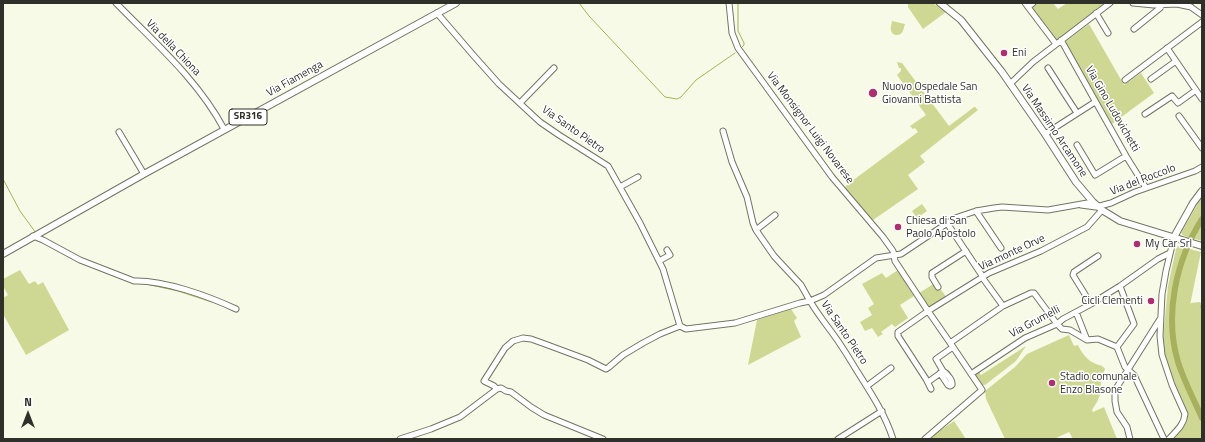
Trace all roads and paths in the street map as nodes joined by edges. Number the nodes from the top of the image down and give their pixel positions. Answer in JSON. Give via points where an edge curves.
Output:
{"nodes":[{"id":1,"x":116,"y":3,"type":"edge"},
{"id":2,"x":456,"y":3,"type":"edge"},
{"id":3,"x":729,"y":3,"type":"edge"},
{"id":4,"x":940,"y":3,"type":"edge"},
{"id":5,"x":1033,"y":3,"type":"edge"},
{"id":6,"x":1110,"y":3,"type":"edge"},
{"id":7,"x":1133,"y":3,"type":"edge"},
{"id":8,"x":1181,"y":4,"type":"edge"},
{"id":9,"x":1027,"y":5,"type":"edge"},
{"id":10,"x":1162,"y":5,"type":"junction"},
{"id":11,"x":437,"y":13,"type":"junction"},
{"id":12,"x":1096,"y":13,"type":"junction"},
{"id":13,"x":1202,"y":15,"type":"edge"},
{"id":14,"x":1202,"y":22,"type":"edge"},
{"id":15,"x":1134,"y":29,"type":"dead end"},
{"id":16,"x":1108,"y":33,"type":"dead end"},
{"id":17,"x":1060,"y":40,"type":"junction"},
{"id":18,"x":1056,"y":44,"type":"junction"},
{"id":19,"x":1167,"y":48,"type":"junction"},
{"id":20,"x":1176,"y":61,"type":"junction"},
{"id":21,"x":554,"y":68,"type":"dead end"},
{"id":22,"x":1048,"y":68,"type":"dead end"},
{"id":23,"x":1151,"y":79,"type":"dead end"},
{"id":24,"x":1125,"y":80,"type":"dead end"},
{"id":25,"x":1010,"y":84,"type":"junction"},
{"id":26,"x":1196,"y":90,"type":"junction"},
{"id":27,"x":1202,"y":99,"type":"edge"},
{"id":28,"x":1096,"y":102,"type":"junction"},
{"id":29,"x":520,"y":103,"type":"junction"},
{"id":30,"x":1077,"y":114,"type":"junction"},
{"id":31,"x":1145,"y":114,"type":"dead end"},
{"id":32,"x":1179,"y":116,"type":"dead end"},
{"id":33,"x":224,"y":129,"type":"junction"},
{"id":34,"x":723,"y":131,"type":"dead end"},
{"id":35,"x":119,"y":132,"type":"dead end"},
{"id":36,"x":1046,"y":134,"type":"junction"},
{"id":37,"x":1077,"y":145,"type":"dead end"},
{"id":38,"x":1202,"y":148,"type":"edge"},
{"id":39,"x":1126,"y":156,"type":"junction"},
{"id":40,"x":1202,"y":167,"type":"edge"},
{"id":41,"x":144,"y":174,"type":"junction"},
{"id":42,"x":638,"y":177,"type":"dead end"},
{"id":43,"x":620,"y":187,"type":"junction"},
{"id":44,"x":1146,"y":188,"type":"junction"},
{"id":45,"x":1083,"y":191,"type":"junction"},
{"id":46,"x":1202,"y":191,"type":"edge"},
{"id":47,"x":1082,"y":204,"type":"junction"},
{"id":48,"x":1091,"y":204,"type":"junction"},
{"id":49,"x":1100,"y":210,"type":"junction"},
{"id":50,"x":976,"y":211,"type":"junction"},
{"id":51,"x":775,"y":215,"type":"dead end"},
{"id":52,"x":947,"y":223,"type":"junction"},
{"id":53,"x":756,"y":230,"type":"junction"},
{"id":54,"x":36,"y":235,"type":"junction"},
{"id":55,"x":1177,"y":238,"type":"junction"},
{"id":56,"x":1201,"y":246,"type":"edge"},
{"id":57,"x":1001,"y":248,"type":"dead end"},
{"id":58,"x":667,"y":250,"type":"dead end"},
{"id":59,"x":966,"y":251,"type":"junction"},
{"id":60,"x":1170,"y":253,"type":"junction"},
{"id":61,"x":3,"y":254,"type":"edge"},
{"id":62,"x":894,"y":256,"type":"junction"},
{"id":63,"x":1098,"y":256,"type":"dead end"},
{"id":64,"x":659,"y":261,"type":"junction"},
{"id":65,"x":981,"y":275,"type":"junction"},
{"id":66,"x":1120,"y":286,"type":"junction"},
{"id":67,"x":938,"y":287,"type":"dead end"},
{"id":68,"x":810,"y":301,"type":"junction"},
{"id":69,"x":1091,"y":304,"type":"junction"},
{"id":70,"x":1003,"y":306,"type":"junction"},
{"id":71,"x":236,"y":309,"type":"dead end"},
{"id":72,"x":928,"y":311,"type":"junction"},
{"id":73,"x":1076,"y":312,"type":"junction"},
{"id":74,"x":1160,"y":318,"type":"junction"},
{"id":75,"x":1057,"y":324,"type":"junction"},
{"id":76,"x":680,"y":326,"type":"junction"},
{"id":77,"x":1087,"y":340,"type":"junction"},
{"id":78,"x":952,"y":345,"type":"junction"},
{"id":79,"x":1117,"y":347,"type":"junction"},
{"id":80,"x":891,"y":368,"type":"dead end"},
{"id":81,"x":1128,"y":369,"type":"junction"},
{"id":82,"x":970,"y":374,"type":"junction"},
{"id":83,"x":928,"y":382,"type":"junction"},
{"id":84,"x":867,"y":386,"type":"junction"},
{"id":85,"x":497,"y":389,"type":"junction"},
{"id":86,"x":931,"y":389,"type":"dead end"},
{"id":87,"x":882,"y":411,"type":"junction"},
{"id":88,"x":400,"y":439,"type":"edge"},
{"id":89,"x":602,"y":439,"type":"edge"},
{"id":90,"x":838,"y":439,"type":"edge"},
{"id":91,"x":893,"y":439,"type":"edge"},
{"id":92,"x":925,"y":439,"type":"edge"},
{"id":93,"x":1130,"y":439,"type":"edge"},
{"id":94,"x":1164,"y":439,"type":"edge"},
{"id":95,"x":1169,"y":439,"type":"edge"}],
"edges":[{"from":1,"to":33,"type":"street","name":"Via della Chiona","via":[[190,78]]},
{"from":2,"to":11,"type":"main road","name":"Via Fiamenga","number":"SR316"},
{"from":3,"to":62,"type":"street","name":"Via Monsignor Luigi Novarese","via":[[732,33],[738,48],[832,177],[883,236],[894,251]]},
{"from":4,"to":25,"type":"main road","name":"Via Massimo Arcamone","via":[[961,20]]},
{"from":5,"to":9,"type":"street"},
{"from":6,"to":12,"type":"street"},
{"from":7,"to":10,"type":"street"},
{"from":8,"to":10,"type":"street"},
{"from":8,"to":13,"type":"street"},
{"from":9,"to":18,"type":"street"},
{"from":10,"to":15,"type":"street"},
{"from":11,"to":29,"type":"street","name":"Via Santo Pietro","via":[[499,84]]},
{"from":11,"to":33,"type":"main road","name":"Via Fiamenga","number":"SR316"},
{"from":12,"to":16,"type":"street"},
{"from":12,"to":17,"type":"street"},
{"from":14,"to":19,"type":"street"},
{"from":17,"to":18,"type":"street"},
{"from":17,"to":28,"type":"street","name":"Via Gino Ludovichetti"},
{"from":18,"to":25,"type":"street"},
{"from":19,"to":20,"type":"street"},
{"from":19,"to":24,"type":"street"},
{"from":20,"to":23,"type":"street"},
{"from":20,"to":26,"type":"street"},
{"from":21,"to":29,"type":"street"},
{"from":22,"to":30,"type":"street"},
{"from":25,"to":36,"type":"main road","name":"Via Massimo Arcamone"},
{"from":26,"to":27,"type":"street"},
{"from":26,"to":31,"type":"street","via":[[1178,103],[1172,96]]},
{"from":28,"to":30,"type":"street"},
{"from":28,"to":39,"type":"street","name":"Via Gino Ludovichetti"},
{"from":29,"to":43,"type":"street","name":"Via Santo Pietro","via":[[540,122],[608,166]]},
{"from":30,"to":36,"type":"street"},
{"from":32,"to":38,"type":"street"},
{"from":33,"to":41,"type":"main road","name":"Via Fiamenga","number":"SR316"},
{"from":34,"to":53,"type":"street"},
{"from":35,"to":41,"type":"street"},
{"from":36,"to":45,"type":"main road","name":"Via Massimo Arcamone"},
{"from":37,"to":39,"type":"street","via":[[1095,175]]},
{"from":39,"to":44,"type":"street","name":"Via Gino Ludovichetti"},
{"from":40,"to":44,"type":"street","name":"Via del Roccolo"},
{"from":41,"to":54,"type":"main road","name":"Via Fiamenga","number":"SR316"},
{"from":42,"to":43,"type":"street"},
{"from":43,"to":64,"type":"street","name":"Via Santo Pietro"},
{"from":44,"to":49,"type":"street","name":"Via del Roccolo"},
{"from":45,"to":47,"type":"street","via":[[1085,198]]},
{"from":45,"to":48,"type":"main road","name":"Via Massimo Arcamone"},
{"from":46,"to":55,"type":"main road","via":[[1192,203]]},
{"from":47,"to":48,"type":"street"},
{"from":47,"to":50,"type":"street","via":[[1048,210],[1002,207]]},
{"from":48,"to":49,"type":"main road","name":"Via Massimo Arcamone"},
{"from":49,"to":55,"type":"main road","name":"Via Massimo Arcamone","via":[[1120,221]]},
{"from":49,"to":65,"type":"street","name":"Via monte Orve","via":[[1087,227],[1075,234]]},
{"from":50,"to":52,"type":"street"},
{"from":50,"to":57,"type":"street"},
{"from":51,"to":53,"type":"street"},
{"from":52,"to":59,"type":"street"},
{"from":52,"to":62,"type":"street","via":[[901,254]]},
{"from":53,"to":68,"type":"street","via":[[774,256],[801,285]]},
{"from":54,"to":61,"type":"main road","number":"SR316"},
{"from":54,"to":71,"type":"street","via":[[80,260],[134,281],[179,288]]},
{"from":55,"to":56,"type":"main road","name":"Via Massimo Arcamone"},
{"from":55,"to":60,"type":"street"},
{"from":58,"to":64,"type":"street","via":[[670,255]]},
{"from":59,"to":65,"type":"street"},
{"from":59,"to":67,"type":"street","via":[[932,273]]},
{"from":60,"to":66,"type":"street","name":"Via Grumelli"},
{"from":60,"to":74,"type":"street"},
{"from":62,"to":68,"type":"street","via":[[876,258],[824,295]]},
{"from":62,"to":72,"type":"street","name":"Via Monsignor Luigi Novarese"},
{"from":63,"to":69,"type":"street","via":[[1073,275]]},
{"from":64,"to":76,"type":"street","name":"Via Santo Pietro"},
{"from":65,"to":70,"type":"street"},
{"from":65,"to":72,"type":"street","name":"Via monte Orve"},
{"from":66,"to":69,"type":"street","name":"Via Grumelli"},
{"from":66,"to":79,"type":"street","via":[[1134,324]]},
{"from":68,"to":76,"type":"street","name":"Via Santo Pietro","via":[[735,323],[686,329]]},
{"from":68,"to":84,"type":"street","name":"Via Santo Pietro"},
{"from":69,"to":73,"type":"street","name":"Via Grumelli"},
{"from":70,"to":75,"type":"street","via":[[1034,293]]},
{"from":70,"to":78,"type":"street"},
{"from":72,"to":78,"type":"street","name":"Via Monsignor Luigi Novarese"},
{"from":72,"to":83,"type":"street","name":"Via monte Orve","via":[[897,334]]},
{"from":73,"to":75,"type":"street","name":"Via Grumelli"},
{"from":73,"to":77,"type":"street"},
{"from":74,"to":81,"type":"street"},
{"from":74,"to":95,"type":"street","via":[[1162,355],[1185,414],[1182,425]]},
{"from":75,"to":77,"type":"street","via":[[1062,329],[1070,330]]},
{"from":75,"to":82,"type":"street","name":"Via Grumelli","via":[[1025,338]]},
{"from":76,"to":85,"type":"street","via":[[643,343],[606,369],[531,339],[513,341],[505,348],[484,381]]},
{"from":77,"to":79,"type":"street","via":[[1098,339]]},
{"from":78,"to":82,"type":"street"},
{"from":78,"to":83,"type":"street","via":[[936,359],[942,372]]},
{"from":79,"to":81,"type":"street"},
{"from":80,"to":84,"type":"street"},
{"from":81,"to":93,"type":"street","via":[[1117,387],[1115,401],[1117,412],[1127,427]]},
{"from":81,"to":94,"type":"street","via":[[1134,375]]},
{"from":82,"to":92,"type":"street","via":[[982,390]]},
{"from":83,"to":86,"type":"street"},
{"from":84,"to":87,"type":"street","name":"Via Santo Pietro"},
{"from":85,"to":88,"type":"street","via":[[460,417]]},
{"from":85,"to":89,"type":"street","via":[[511,392],[544,415]]},
{"from":87,"to":90,"type":"street"},
{"from":87,"to":91,"type":"street","name":"Via Santo Pietro"}]}
